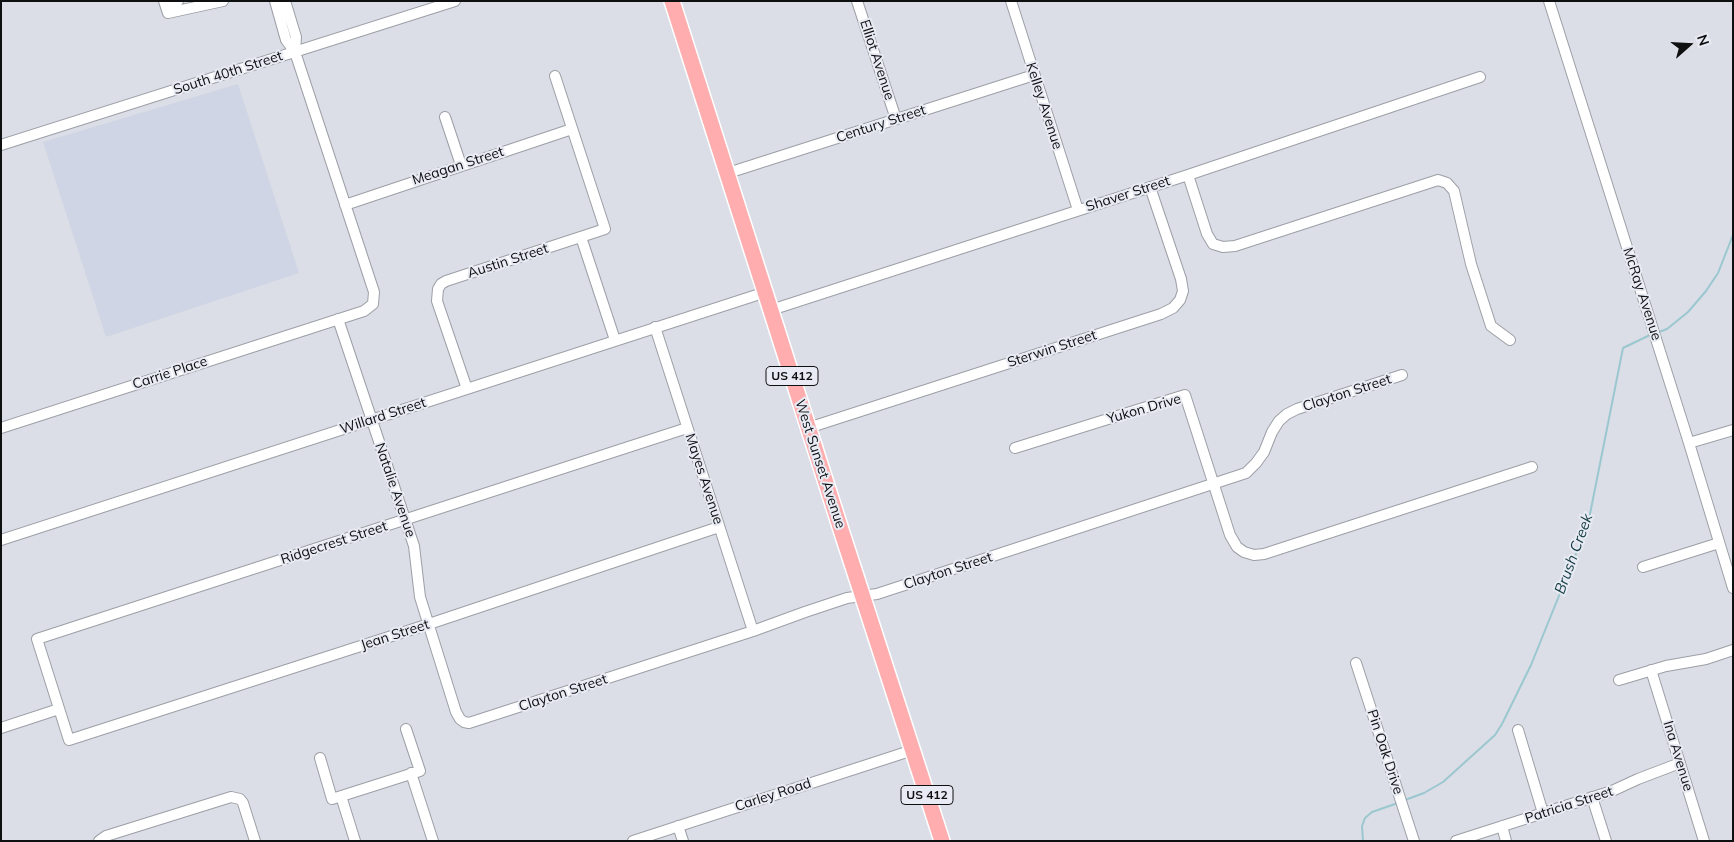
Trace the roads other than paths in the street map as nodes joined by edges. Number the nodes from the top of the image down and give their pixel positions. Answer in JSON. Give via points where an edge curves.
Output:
{"nodes":[{"id":1,"x":178,"y":1,"type":"edge"},
{"id":2,"x":222,"y":1,"type":"edge"},
{"id":3,"x":274,"y":1,"type":"edge"},
{"id":4,"x":285,"y":1,"type":"edge"},
{"id":5,"x":455,"y":1,"type":"edge"},
{"id":6,"x":672,"y":1,"type":"edge"},
{"id":7,"x":858,"y":1,"type":"edge"},
{"id":8,"x":1011,"y":1,"type":"edge"},
{"id":9,"x":1549,"y":1,"type":"edge"},
{"id":10,"x":165,"y":2,"type":"edge"},
{"id":11,"x":295,"y":52,"type":"junction"},
{"id":12,"x":1034,"y":75,"type":"junction"},
{"id":13,"x":555,"y":76,"type":"dead end"},
{"id":14,"x":1480,"y":77,"type":"dead end"},
{"id":15,"x":445,"y":117,"type":"dead end"},
{"id":16,"x":896,"y":119,"type":"junction"},
{"id":17,"x":572,"y":129,"type":"junction"},
{"id":18,"x":1,"y":145,"type":"edge"},
{"id":19,"x":461,"y":165,"type":"junction"},
{"id":20,"x":728,"y":173,"type":"junction"},
{"id":21,"x":1188,"y":176,"type":"junction"},
{"id":22,"x":1150,"y":187,"type":"junction"},
{"id":23,"x":345,"y":205,"type":"junction"},
{"id":24,"x":1078,"y":210,"type":"junction"},
{"id":25,"x":581,"y":237,"type":"junction"},
{"id":26,"x":766,"y":292,"type":"junction"},
{"id":27,"x":772,"y":310,"type":"junction"},
{"id":28,"x":338,"y":319,"type":"junction"},
{"id":29,"x":655,"y":327,"type":"junction"},
{"id":30,"x":615,"y":340,"type":"junction"},
{"id":31,"x":1510,"y":340,"type":"dead end"},
{"id":32,"x":1402,"y":375,"type":"dead end"},
{"id":33,"x":467,"y":388,"type":"junction"},
{"id":34,"x":371,"y":420,"type":"junction"},
{"id":35,"x":1,"y":428,"type":"edge"},
{"id":36,"x":687,"y":428,"type":"junction"},
{"id":37,"x":808,"y":428,"type":"junction"},
{"id":38,"x":1733,"y":430,"type":"edge"},
{"id":39,"x":1689,"y":444,"type":"junction"},
{"id":40,"x":1015,"y":448,"type":"dead end"},
{"id":41,"x":1532,"y":467,"type":"dead end"},
{"id":42,"x":1214,"y":484,"type":"junction"},
{"id":43,"x":405,"y":520,"type":"junction"},
{"id":44,"x":719,"y":527,"type":"junction"},
{"id":45,"x":1,"y":540,"type":"edge"},
{"id":46,"x":1719,"y":543,"type":"junction"},
{"id":47,"x":1643,"y":567,"type":"dead end"},
{"id":48,"x":1733,"y":588,"type":"edge"},
{"id":49,"x":864,"y":596,"type":"junction"},
{"id":50,"x":429,"y":624,"type":"junction"},
{"id":51,"x":753,"y":631,"type":"junction"},
{"id":52,"x":1733,"y":650,"type":"edge"},
{"id":53,"x":1356,"y":663,"type":"dead end"},
{"id":54,"x":1651,"y":670,"type":"junction"},
{"id":55,"x":1619,"y":680,"type":"dead end"},
{"id":56,"x":59,"y":709,"type":"junction"},
{"id":57,"x":464,"y":722,"type":"joint"},
{"id":58,"x":1,"y":728,"type":"edge"},
{"id":59,"x":406,"y":729,"type":"dead end"},
{"id":60,"x":1518,"y":730,"type":"dead end"},
{"id":61,"x":913,"y":750,"type":"junction"},
{"id":62,"x":320,"y":758,"type":"dead end"},
{"id":63,"x":1680,"y":763,"type":"junction"},
{"id":64,"x":411,"y":773,"type":"junction"},
{"id":65,"x":341,"y":796,"type":"junction"},
{"id":66,"x":1592,"y":797,"type":"junction"},
{"id":67,"x":1543,"y":813,"type":"junction"},
{"id":68,"x":678,"y":826,"type":"junction"},
{"id":69,"x":1502,"y":826,"type":"junction"},
{"id":70,"x":99,"y":841,"type":"edge"},
{"id":71,"x":255,"y":841,"type":"edge"},
{"id":72,"x":356,"y":841,"type":"edge"},
{"id":73,"x":433,"y":841,"type":"edge"},
{"id":74,"x":633,"y":841,"type":"edge"},
{"id":75,"x":683,"y":841,"type":"edge"},
{"id":76,"x":942,"y":841,"type":"edge"},
{"id":77,"x":1414,"y":841,"type":"edge"},
{"id":78,"x":1456,"y":841,"type":"edge"},
{"id":79,"x":1506,"y":841,"type":"edge"},
{"id":80,"x":1606,"y":841,"type":"edge"},
{"id":81,"x":1704,"y":841,"type":"edge"}],
"edges":[{"from":1,"to":10,"type":"street"},
{"from":2,"to":10,"type":"street","via":[[168,13]]},
{"from":3,"to":11,"type":"street","via":[[286,40]]},
{"from":4,"to":11,"type":"street","via":[[296,36]]},
{"from":5,"to":11,"type":"street","name":"South 40th Street"},
{"from":6,"to":20,"type":"highway","name":"West Sunset Avenue","number":"US 412"},
{"from":7,"to":16,"type":"street","name":"Elliot Avenue"},
{"from":8,"to":12,"type":"street","name":"Kelley Avenue"},
{"from":9,"to":39,"type":"street","name":"McRay Avenue"},
{"from":11,"to":18,"type":"street","name":"South 40th Street"},
{"from":11,"to":23,"type":"street"},
{"from":12,"to":16,"type":"street","name":"Century Street"},
{"from":12,"to":24,"type":"street","name":"Kelley Avenue"},
{"from":13,"to":17,"type":"street"},
{"from":14,"to":21,"type":"street"},
{"from":15,"to":19,"type":"street"},
{"from":16,"to":20,"type":"street","name":"Century Street"},
{"from":17,"to":19,"type":"street","name":"Meagan Street"},
{"from":17,"to":25,"type":"street","via":[[605,229]]},
{"from":19,"to":23,"type":"street","name":"Meagan Street"},
{"from":20,"to":26,"type":"highway","name":"West Sunset Avenue","number":"US 412"},
{"from":21,"to":22,"type":"street","name":"Shaver Street"},
{"from":21,"to":31,"type":"street","name":"Shaver Street","via":[[1207,234],[1213,244],[1223,247],[1438,180],[1447,183],[1454,191],[1471,264],[1491,326]]},
{"from":22,"to":24,"type":"street","name":"Shaver Street"},
{"from":22,"to":37,"type":"street","name":"Sterwin Street","via":[[1181,279],[1183,291],[1173,308]]},
{"from":23,"to":28,"type":"street","via":[[374,299],[364,311]]},
{"from":24,"to":27,"type":"street","name":"Shaver Street"},
{"from":25,"to":30,"type":"street"},
{"from":25,"to":33,"type":"street","name":"Austin Street","via":[[446,282],[438,289],[437,301]]},
{"from":26,"to":27,"type":"highway","name":"West Sunset Avenue","number":"US 412"},
{"from":26,"to":29,"type":"street","name":"Willard Street"},
{"from":27,"to":37,"type":"highway","name":"West Sunset Avenue","number":"US 412"},
{"from":28,"to":34,"type":"street","name":"Natalie Avenue"},
{"from":28,"to":35,"type":"street","name":"Carrie Place"},
{"from":29,"to":30,"type":"street","name":"Willard Street"},
{"from":29,"to":36,"type":"street","name":"Mayes Avenue"},
{"from":30,"to":33,"type":"street","name":"Willard Street"},
{"from":32,"to":42,"type":"street","name":"Clayton Street","via":[[1297,408],[1279,421],[1264,452],[1246,473]]},
{"from":33,"to":34,"type":"street","name":"Willard Street"},
{"from":34,"to":43,"type":"street","name":"Natalie Avenue"},
{"from":34,"to":45,"type":"street","name":"Willard Street"},
{"from":36,"to":43,"type":"street","name":"Ridgecrest Street"},
{"from":36,"to":44,"type":"street","name":"Mayes Avenue"},
{"from":37,"to":49,"type":"highway","name":"West Sunset Avenue","number":"US 412"},
{"from":38,"to":39,"type":"street"},
{"from":39,"to":46,"type":"street","name":"McRay Avenue"},
{"from":40,"to":42,"type":"street","name":"Yukon Drive","via":[[1185,395]]},
{"from":41,"to":42,"type":"street","via":[[1254,555],[1237,547],[1230,535]]},
{"from":42,"to":49,"type":"street","name":"Clayton Street"},
{"from":43,"to":50,"type":"street","name":"Natalie Avenue","via":[[414,546],[418,584]]},
{"from":43,"to":56,"type":"street","name":"Ridgecrest Street","via":[[37,639]]},
{"from":44,"to":50,"type":"street","name":"Jean Street"},
{"from":44,"to":51,"type":"street","name":"Mayes Avenue"},
{"from":46,"to":47,"type":"street"},
{"from":46,"to":48,"type":"street","name":"McRay Avenue"},
{"from":49,"to":51,"type":"street","name":"Clayton Street","via":[[847,598]]},
{"from":49,"to":61,"type":"highway","name":"West Sunset Avenue","number":"US 412"},
{"from":50,"to":56,"type":"street","name":"Jean Street","via":[[70,740]]},
{"from":50,"to":57,"type":"street","name":"Natalie Avenue","via":[[456,712]]},
{"from":51,"to":57,"type":"street","name":"Clayton Street"},
{"from":52,"to":54,"type":"street"},
{"from":53,"to":77,"type":"street","name":"Pin Oak Drive"},
{"from":54,"to":55,"type":"street"},
{"from":54,"to":63,"type":"street","name":"Ina Avenue"},
{"from":56,"to":58,"type":"street"},
{"from":59,"to":64,"type":"street","via":[[420,770]]},
{"from":60,"to":67,"type":"street"},
{"from":61,"to":68,"type":"street","name":"Carley Road"},
{"from":61,"to":76,"type":"highway","name":"West Sunset Avenue","number":"US 412"},
{"from":62,"to":65,"type":"street","via":[[332,798]]},
{"from":63,"to":66,"type":"street","name":"Patricia Street"},
{"from":63,"to":81,"type":"street","name":"Ina Avenue"},
{"from":64,"to":65,"type":"street"},
{"from":64,"to":73,"type":"street"},
{"from":65,"to":72,"type":"street"},
{"from":66,"to":67,"type":"street","name":"Patricia Street"},
{"from":66,"to":80,"type":"street"},
{"from":67,"to":69,"type":"street","name":"Patricia Street"},
{"from":68,"to":74,"type":"street","name":"Carley Road"},
{"from":68,"to":75,"type":"street"},
{"from":69,"to":78,"type":"street","name":"Patricia Street"},
{"from":69,"to":79,"type":"street"},
{"from":70,"to":71,"type":"street","via":[[106,836],[231,797],[243,803]]}]}
